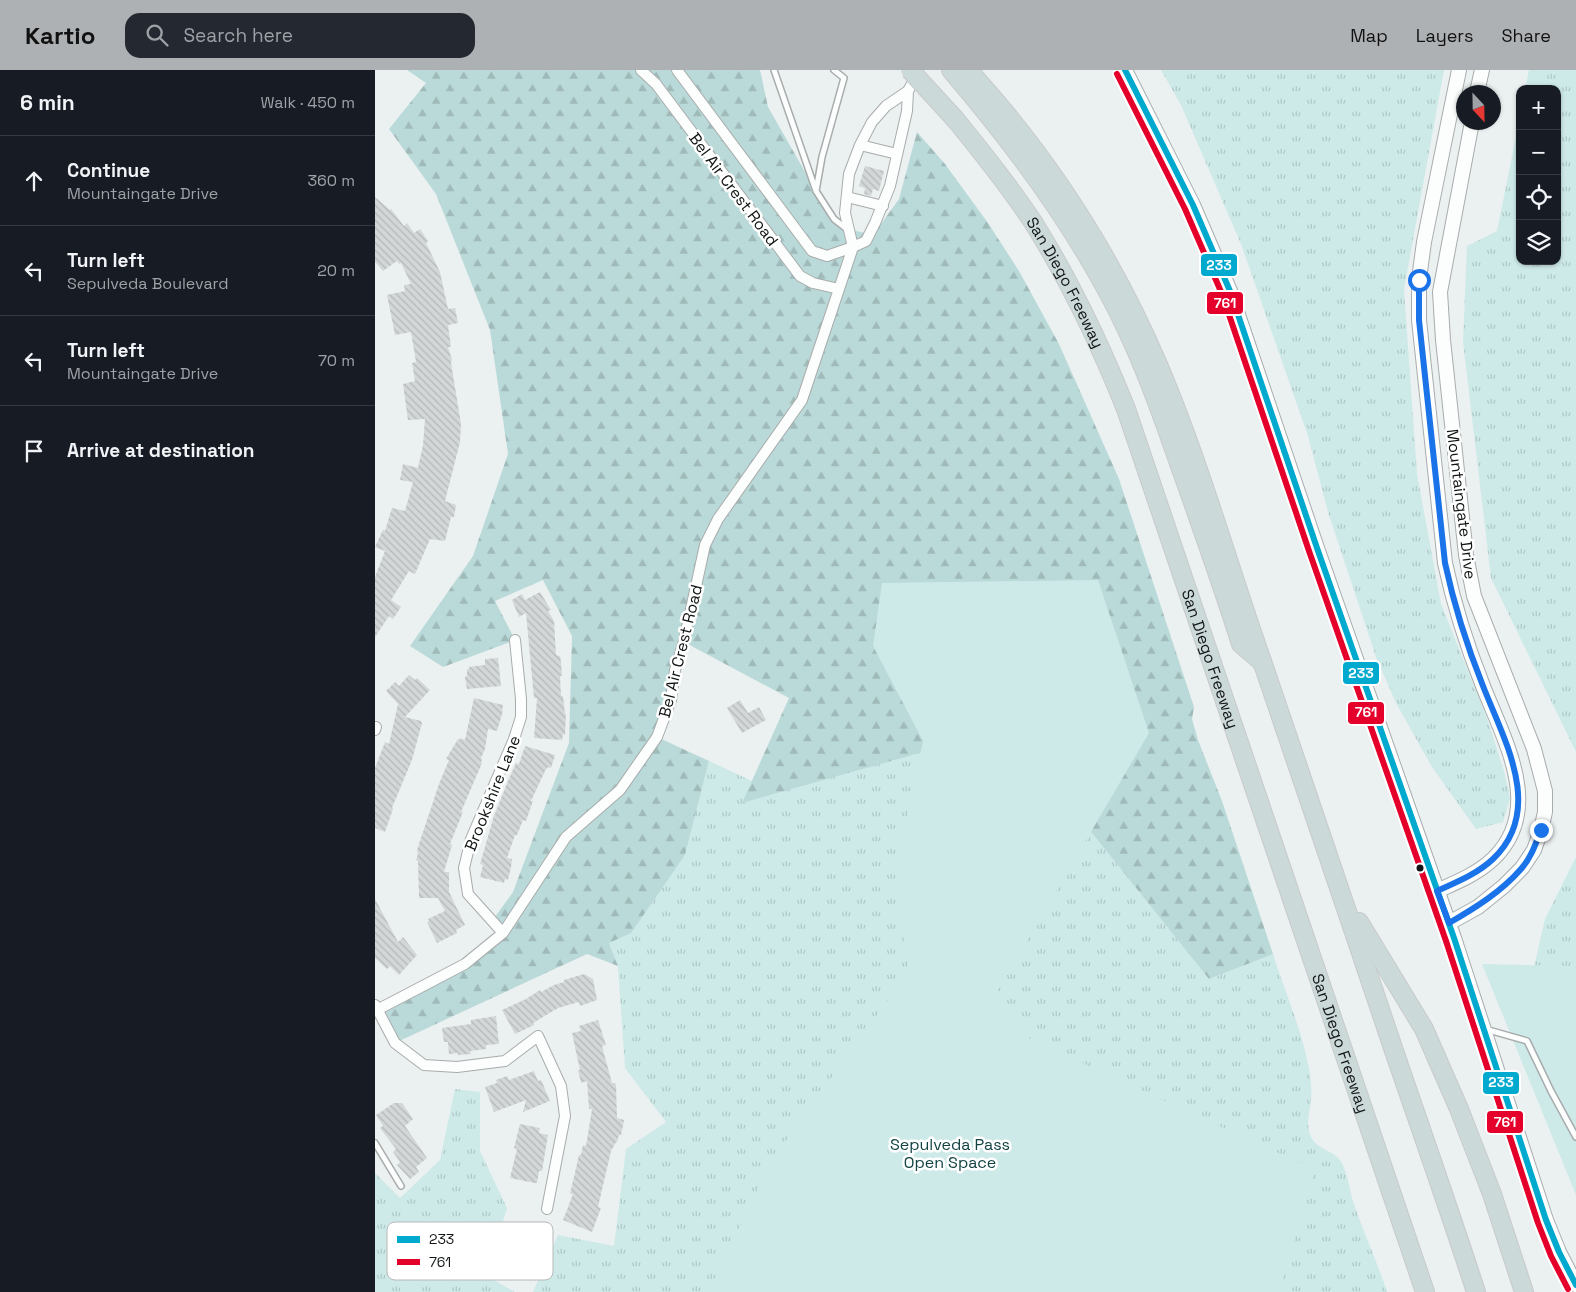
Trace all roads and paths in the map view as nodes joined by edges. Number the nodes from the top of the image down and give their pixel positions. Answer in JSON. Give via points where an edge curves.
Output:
{"nodes":[{"id":1,"x":641,"y":70,"type":"edge"},
{"id":2,"x":677,"y":70,"type":"edge"},
{"id":3,"x":774,"y":70,"type":"edge"},
{"id":4,"x":835,"y":70,"type":"edge"},
{"id":5,"x":911,"y":70,"type":"edge"},
{"id":6,"x":920,"y":70,"type":"edge"},
{"id":7,"x":951,"y":70,"type":"edge"},
{"id":8,"x":968,"y":70,"type":"edge"},
{"id":9,"x":1459,"y":70,"type":"edge"},
{"id":10,"x":1482,"y":70,"type":"edge"},
{"id":11,"x":1125,"y":72,"type":"edge"},
{"id":12,"x":1479,"y":85,"type":"edge"},
{"id":13,"x":977,"y":90,"type":"junction"},
{"id":14,"x":908,"y":91,"type":"junction"},
{"id":15,"x":1471,"y":130,"type":"edge"},
{"id":16,"x":860,"y":145,"type":"junction"},
{"id":17,"x":897,"y":154,"type":"junction"},
{"id":18,"x":816,"y":191,"type":"junction"},
{"id":19,"x":847,"y":197,"type":"junction"},
{"id":20,"x":883,"y":206,"type":"junction"},
{"id":21,"x":849,"y":230,"type":"junction"},
{"id":22,"x":853,"y":247,"type":"junction"},
{"id":23,"x":839,"y":289,"type":"junction"},
{"id":24,"x":515,"y":640,"type":"dead end"},
{"id":25,"x":1437,"y":891,"type":"junction"},
{"id":26,"x":1343,"y":896,"type":"junction"},
{"id":27,"x":1449,"y":923,"type":"junction"},
{"id":28,"x":503,"y":933,"type":"junction"},
{"id":29,"x":376,"y":1008,"type":"edge"},
{"id":30,"x":1485,"y":1029,"type":"junction"},
{"id":31,"x":1576,"y":1137,"type":"edge"},
{"id":32,"x":375,"y":1143,"type":"edge"},
{"id":33,"x":401,"y":1186,"type":"dead end"},
{"id":34,"x":547,"y":1209,"type":"dead end"},
{"id":35,"x":1576,"y":1285,"type":"edge"},
{"id":36,"x":1425,"y":1292,"type":"edge"},
{"id":37,"x":1475,"y":1292,"type":"edge"},
{"id":38,"x":1525,"y":1292,"type":"edge"}],
"edges":[{"from":1,"to":23,"type":"street","name":"Bel Air Crest Road","via":[[656,84],[800,276],[813,284]]},
{"from":2,"to":22,"type":"street","name":"Bel Air Crest Road","via":[[812,251],[827,256]]},
{"from":3,"to":18,"type":"lane"},
{"from":4,"to":18,"type":"lane","via":[[844,78],[821,157]]},
{"from":5,"to":36,"type":"highway","name":"San Diego Freeway","bridge":true,"via":[[955,119],[1033,222],[1087,320],[1127,409]]},
{"from":6,"to":14,"type":"street","name":"Bel Air Crest Road"},
{"from":7,"to":13,"type":"highway"},
{"from":8,"to":13,"type":"highway"},
{"from":9,"to":25,"type":"street","name":"Mountaingate Drive","via":[[1424,242],[1419,280],[1419,320],[1445,563],[1465,638],[1516,773],[1519,805],[1515,825],[1494,859],[1467,878]]},
{"from":10,"to":12,"type":"street"},
{"from":11,"to":25,"type":"street","via":[[1196,212],[1230,291]]},
{"from":13,"to":26,"type":"highway","via":[[1033,148],[1081,218],[1144,332],[1186,438]]},
{"from":14,"to":16,"type":"street","name":"Bel Air Crest Road","via":[[886,106]]},
{"from":14,"to":17,"type":"street","name":"Bel Air Crest Road"},
{"from":15,"to":27,"type":"street","name":"Mountaingate Drive","via":[[1441,292],[1443,340],[1466,555],[1474,596],[1534,749],[1545,791],[1545,812],[1533,850],[1522,868],[1478,907]]},
{"from":16,"to":17,"type":"street"},
{"from":16,"to":19,"type":"street","name":"Bel Air Crest Road","via":[[849,174]]},
{"from":17,"to":20,"type":"street","name":"Bel Air Crest Road"},
{"from":18,"to":21,"type":"lane","via":[[834,219]]},
{"from":19,"to":20,"type":"street"},
{"from":19,"to":21,"type":"street","name":"Bel Air Crest Road","via":[[845,213]]},
{"from":20,"to":22,"type":"street","name":"Bel Air Crest Road","via":[[866,240]]},
{"from":21,"to":22,"type":"street","name":"Bel Air Crest Road"},
{"from":22,"to":23,"type":"street","name":"Bel Air Crest Road"},
{"from":23,"to":28,"type":"street","name":"Bel Air Crest Road","via":[[803,400],[719,519],[705,545],[675,670],[671,700],[657,737],[620,790],[565,837]]},
{"from":24,"to":28,"type":"street","name":"Brookshire Lane","via":[[521,717],[471,839],[463,868],[468,894]]},
{"from":25,"to":27,"type":"street"},
{"from":26,"to":37,"type":"highway"},
{"from":26,"to":38,"type":"highway","via":[[1423,1029],[1466,1126]]},
{"from":27,"to":30,"type":"street"},
{"from":28,"to":29,"type":"street","name":"Bel Air Crest Road","via":[[465,964]]},
{"from":29,"to":34,"type":"street","via":[[395,1043],[424,1065],[457,1067],[505,1061],[538,1036],[561,1086],[565,1116]]},
{"from":30,"to":31,"type":"lane","via":[[1527,1041]]},
{"from":30,"to":35,"type":"street","via":[[1546,1220]]},
{"from":32,"to":33,"type":"lane"}]}
